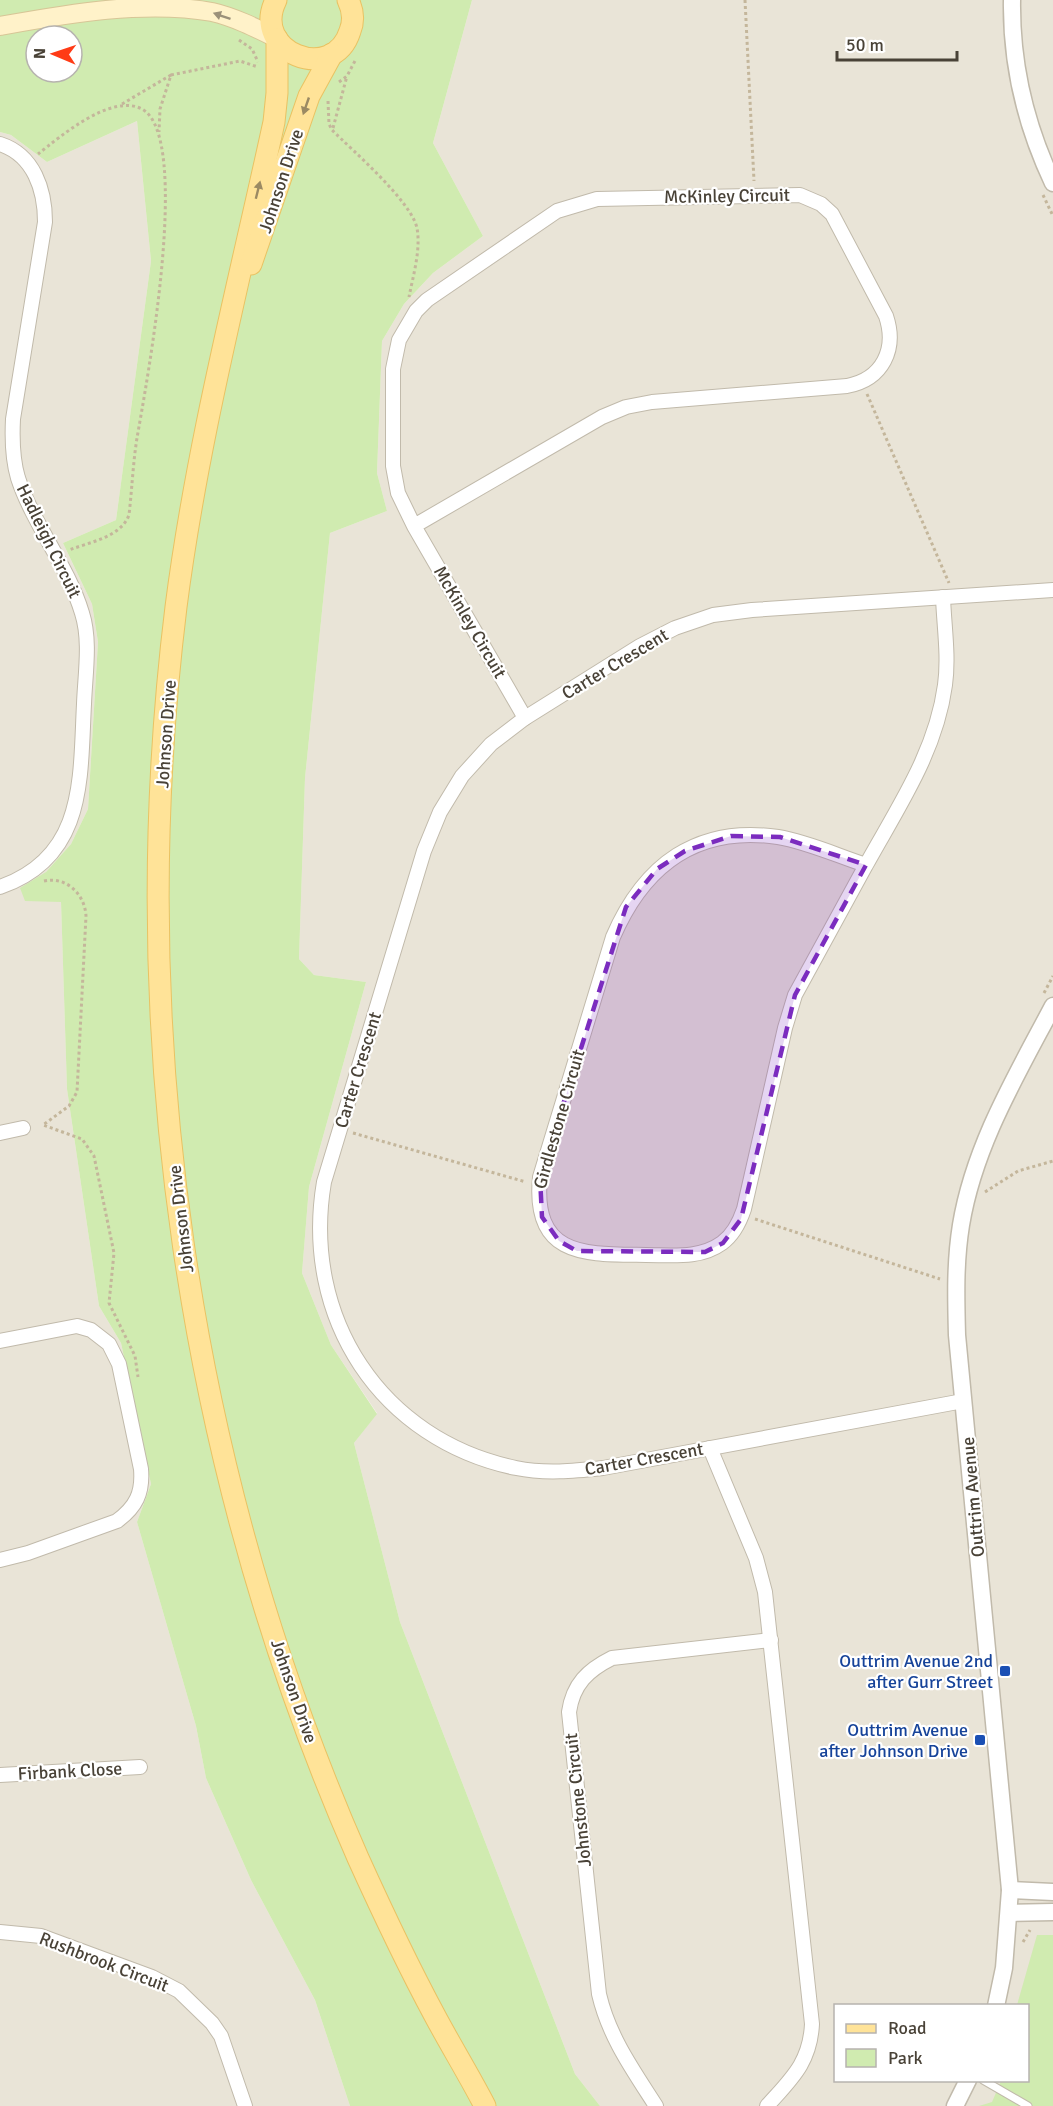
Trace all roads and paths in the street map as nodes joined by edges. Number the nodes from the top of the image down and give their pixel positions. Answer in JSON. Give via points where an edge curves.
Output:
{"nodes":[{"id":1,"x":276,"y":0,"type":"edge"},
{"id":2,"x":348,"y":0,"type":"edge"},
{"id":3,"x":745,"y":0,"type":"edge"},
{"id":4,"x":1012,"y":0,"type":"edge"},
{"id":5,"x":0,"y":26,"type":"edge"},
{"id":6,"x":277,"y":39,"type":"junction"},
{"id":7,"x":332,"y":54,"type":"junction"},
{"id":8,"x":347,"y":76,"type":"dead end"},
{"id":9,"x":328,"y":90,"type":"dead end"},
{"id":10,"x":120,"y":106,"type":"junction"},
{"id":11,"x":332,"y":130,"type":"junction"},
{"id":12,"x":159,"y":134,"type":"junction"},
{"id":13,"x":0,"y":144,"type":"edge"},
{"id":14,"x":27,"y":163,"type":"junction"},
{"id":15,"x":754,"y":172,"type":"dead end"},
{"id":16,"x":1053,"y":183,"type":"edge"},
{"id":17,"x":233,"y":309,"type":"junction"},
{"id":18,"x":416,"y":311,"type":"junction"},
{"id":19,"x":868,"y":397,"type":"dead end"},
{"id":20,"x":414,"y":526,"type":"junction"},
{"id":21,"x":57,"y":555,"type":"junction"},
{"id":22,"x":1053,"y":590,"type":"edge"},
{"id":23,"x":949,"y":597,"type":"junction"},
{"id":24,"x":525,"y":718,"type":"junction"},
{"id":25,"x":866,"y":865,"type":"junction"},
{"id":26,"x":38,"y":885,"type":"dead end"},
{"id":27,"x":0,"y":887,"type":"edge"},
{"id":28,"x":1053,"y":1006,"type":"edge"},
{"id":29,"x":23,"y":1128,"type":"dead end"},
{"id":30,"x":340,"y":1129,"type":"junction"},
{"id":31,"x":0,"y":1133,"type":"edge"},
{"id":32,"x":1053,"y":1161,"type":"edge"},
{"id":33,"x":987,"y":1181,"type":"dead end"},
{"id":34,"x":539,"y":1186,"type":"junction"},
{"id":35,"x":983,"y":1192,"type":"junction"},
{"id":36,"x":981,"y":1202,"type":"dead end"},
{"id":37,"x":742,"y":1214,"type":"junction"},
{"id":38,"x":941,"y":1279,"type":"dead end"},
{"id":39,"x":0,"y":1341,"type":"edge"},
{"id":40,"x":126,"y":1397,"type":"junction"},
{"id":41,"x":963,"y":1401,"type":"junction"},
{"id":42,"x":710,"y":1448,"type":"junction"},
{"id":43,"x":0,"y":1560,"type":"edge"},
{"id":44,"x":771,"y":1640,"type":"junction"},
{"id":45,"x":140,"y":1767,"type":"dead end"},
{"id":46,"x":0,"y":1775,"type":"edge"},
{"id":47,"x":1010,"y":1890,"type":"junction"},
{"id":48,"x":1053,"y":1892,"type":"edge"},
{"id":49,"x":1053,"y":1912,"type":"edge"},
{"id":50,"x":1010,"y":1913,"type":"junction"},
{"id":51,"x":1037,"y":1925,"type":"dead end"},
{"id":52,"x":0,"y":1932,"type":"edge"},
{"id":53,"x":1021,"y":1951,"type":"dead end"},
{"id":54,"x":996,"y":2004,"type":"edge"},
{"id":55,"x":473,"y":2082,"type":"junction"},
{"id":56,"x":967,"y":2082,"type":"edge"},
{"id":57,"x":986,"y":2082,"type":"edge"},
{"id":58,"x":245,"y":2106,"type":"edge"},
{"id":59,"x":485,"y":2106,"type":"edge"},
{"id":60,"x":491,"y":2106,"type":"edge"},
{"id":61,"x":656,"y":2106,"type":"edge"},
{"id":62,"x":767,"y":2106,"type":"edge"},
{"id":63,"x":955,"y":2106,"type":"edge"},
{"id":64,"x":1028,"y":2106,"type":"edge"}],
"edges":[{"from":1,"to":6,"type":"main road","name":"Johnson Drive","via":[[272,21]]},
{"from":2,"to":7,"type":"main road","name":"Johnson Drive","via":[[352,24],[345,43]]},
{"from":3,"to":15,"type":"path"},
{"from":4,"to":16,"type":"street","via":[[1014,52],[1024,107]]},
{"from":6,"to":5,"type":"main road","one_way":true,"via":[[242,22],[196,10],[118,7]]},
{"from":6,"to":7,"type":"main road","via":[[300,57],[320,59]]},
{"from":17,"to":6,"type":"main road","name":"Johnson Drive","one_way":true,"via":[[274,122]]},
{"from":7,"to":17,"type":"main road","name":"Johnson Drive","one_way":true,"via":[[309,96]]},
{"from":8,"to":11,"type":"path"},
{"from":9,"to":11,"type":"path"},
{"from":10,"to":12,"type":"path","via":[[142,109]]},
{"from":10,"to":12,"type":"path","via":[[171,75],[160,109]]},
{"from":10,"to":14,"type":"path","via":[[81,122]]},
{"from":11,"to":18,"type":"path","via":[[414,218],[416,256],[409,298]]},
{"from":12,"to":21,"type":"path","via":[[165,202],[163,268],[129,515],[119,531]]},
{"from":13,"to":14,"type":"street","name":"Hadleigh Circuit"},
{"from":14,"to":21,"type":"street","name":"Hadleigh Circuit","via":[[38,178],[45,199],[45,222],[13,419],[12,449],[18,478]]},
{"from":17,"to":55,"type":"main road","name":"Johnson Drive","via":[[208,411],[176,606],[162,760],[159,932],[167,1098],[190,1290],[236,1507],[274,1636],[357,1857],[402,1952]]},
{"from":18,"to":20,"type":"street","name":"McKinley Circuit","via":[[399,340],[393,369],[393,466],[398,492]]},
{"from":18,"to":20,"type":"street","name":"McKinley Circuit","via":[[448,285],[570,206],[597,199],[800,195],[832,214],[891,331],[885,361],[869,379],[847,386],[626,407],[602,417]]},
{"from":19,"to":23,"type":"path"},
{"from":20,"to":24,"type":"street","name":"McKinley Circuit"},
{"from":21,"to":27,"type":"street","name":"Hadleigh Circuit","via":[[85,626],[79,795],[71,822],[56,847],[37,867]]},
{"from":22,"to":23,"type":"street","name":"Carter Crescent"},
{"from":23,"to":24,"type":"street","name":"Carter Crescent","via":[[752,610],[694,621],[640,646]]},
{"from":23,"to":25,"type":"street","name":"Girdlestone Circuit","via":[[938,723],[924,760]]},
{"from":24,"to":30,"type":"street","name":"Carter Crescent","via":[[491,744],[462,776],[440,812],[424,851]]},
{"from":25,"to":34,"type":"street","name":"Girdlestone Circuit","via":[[780,837],[748,835],[700,844],[657,869],[635,893],[613,937]]},
{"from":25,"to":37,"type":"street","name":"Girdlestone Circuit","via":[[795,995]]},
{"from":26,"to":40,"type":"path","via":[[56,881],[74,889],[85,904],[77,1092],[69,1106],[43,1125],[82,1139],[94,1156],[114,1253],[109,1303],[135,1356],[140,1384],[136,1394]]},
{"from":28,"to":41,"type":"street","name":"Outtrim Avenue","via":[[982,1146],[961,1225],[955,1280]]},
{"from":29,"to":31,"type":"street"},
{"from":30,"to":34,"type":"path"},
{"from":30,"to":42,"type":"street","name":"Carter Crescent","via":[[320,1204],[319,1246],[326,1289],[349,1348],[373,1384],[403,1414],[438,1439],[477,1457],[518,1468],[560,1472],[603,1468]]},
{"from":32,"to":35,"type":"path","via":[[1018,1171]]},
{"from":33,"to":35,"type":"path"},
{"from":34,"to":37,"type":"street","name":"Girdlestone Circuit","via":[[537,1197],[542,1217],[552,1234],[587,1254],[684,1256],[705,1252],[730,1236]]},
{"from":35,"to":36,"type":"path"},
{"from":37,"to":38,"type":"path"},
{"from":39,"to":40,"type":"street","via":[[62,1327],[91,1330],[109,1344],[119,1364]]},
{"from":40,"to":43,"type":"street","via":[[142,1484],[129,1512],[117,1521]]},
{"from":41,"to":42,"type":"street","name":"Carter Crescent"},
{"from":41,"to":47,"type":"street","name":"Outtrim Avenue"},
{"from":42,"to":44,"type":"street","via":[[756,1558]]},
{"from":44,"to":61,"type":"street","name":"Johnstone Circuit","via":[[612,1658],[594,1667],[579,1682],[570,1701],[599,1994],[605,2021],[617,2045]]},
{"from":44,"to":62,"type":"street","via":[[812,2024],[811,2044],[804,2062]]},
{"from":45,"to":46,"type":"street","name":"Firbank Close"},
{"from":47,"to":48,"type":"street"},
{"from":47,"to":50,"type":"street","name":"Outtrim Avenue"},
{"from":49,"to":50,"type":"street"},
{"from":50,"to":54,"type":"street","name":"Outtrim Avenue"},
{"from":51,"to":53,"type":"path","via":[[1028,1931]]},
{"from":52,"to":58,"type":"street","name":"Rushbrook Circuit","via":[[41,1936],[152,1977],[179,1991],[221,2036]]},
{"from":55,"to":59,"type":"main road","name":"Johnson Drive"},
{"from":55,"to":60,"type":"main road","name":"Johnson Drive"},
{"from":56,"to":63,"type":"street"},
{"from":57,"to":64,"type":"lane"}]}
